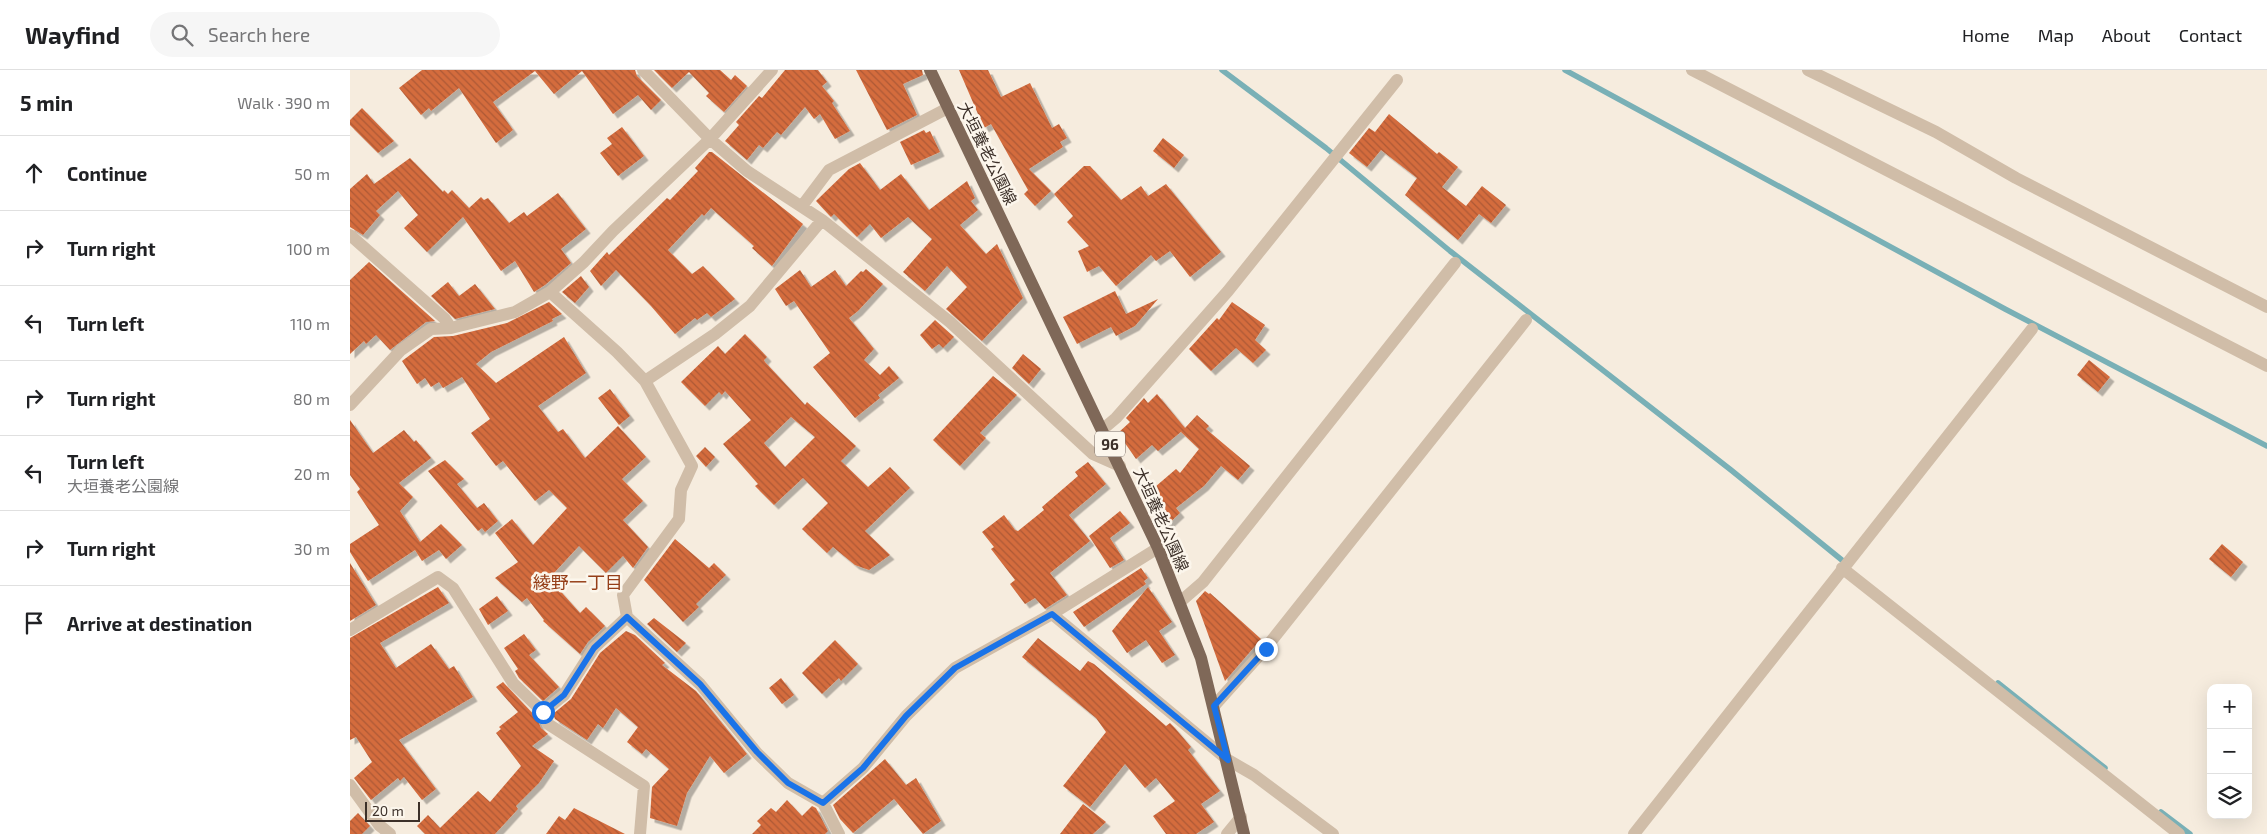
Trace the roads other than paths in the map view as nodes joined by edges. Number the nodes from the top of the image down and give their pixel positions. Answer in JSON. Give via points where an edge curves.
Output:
{"nodes":[{"id":1,"x":643,"y":70,"type":"edge"},
{"id":2,"x":772,"y":70,"type":"edge"},
{"id":3,"x":930,"y":70,"type":"edge"},
{"id":4,"x":1692,"y":70,"type":"edge"},
{"id":5,"x":1808,"y":70,"type":"edge"},
{"id":6,"x":1397,"y":80,"type":"dead end"},
{"id":7,"x":948,"y":108,"type":"junction"},
{"id":8,"x":710,"y":139,"type":"junction"},
{"id":9,"x":802,"y":206,"type":"junction"},
{"id":10,"x":822,"y":220,"type":"junction"},
{"id":11,"x":350,"y":235,"type":"edge"},
{"id":12,"x":1454,"y":263,"type":"dead end"},
{"id":13,"x":550,"y":292,"type":"junction"},
{"id":14,"x":2267,"y":306,"type":"edge"},
{"id":15,"x":1526,"y":320,"type":"dead end"},
{"id":16,"x":451,"y":328,"type":"junction"},
{"id":17,"x":2032,"y":329,"type":"dead end"},
{"id":18,"x":2267,"y":366,"type":"edge"},
{"id":19,"x":645,"y":382,"type":"junction"},
{"id":20,"x":350,"y":405,"type":"edge"},
{"id":21,"x":1103,"y":429,"type":"junction"},
{"id":22,"x":1120,"y":466,"type":"junction"},
{"id":23,"x":1158,"y":548,"type":"junction"},
{"id":24,"x":1842,"y":568,"type":"junction"},
{"id":25,"x":1180,"y":602,"type":"junction"},
{"id":26,"x":1052,"y":614,"type":"junction"},
{"id":27,"x":627,"y":617,"type":"junction"},
{"id":28,"x":350,"y":630,"type":"edge"},
{"id":29,"x":1214,"y":706,"type":"junction"},
{"id":30,"x":543,"y":712,"type":"junction"},
{"id":31,"x":1228,"y":760,"type":"junction"},
{"id":32,"x":350,"y":785,"type":"edge"},
{"id":33,"x":823,"y":803,"type":"junction"},
{"id":34,"x":1241,"y":817,"type":"junction"},
{"id":35,"x":390,"y":834,"type":"edge"},
{"id":36,"x":640,"y":834,"type":"edge"},
{"id":37,"x":839,"y":834,"type":"edge"},
{"id":38,"x":1227,"y":834,"type":"edge"},
{"id":39,"x":1244,"y":834,"type":"edge"},
{"id":40,"x":1333,"y":834,"type":"edge"},
{"id":41,"x":1634,"y":834,"type":"edge"},
{"id":42,"x":2179,"y":834,"type":"edge"}],
"edges":[{"from":1,"to":8,"type":"street"},
{"from":2,"to":8,"type":"street"},
{"from":3,"to":7,"type":"main road","name":"大垣養老公園線","number":"96"},
{"from":4,"to":18,"type":"street"},
{"from":5,"to":14,"type":"street","via":[[1936,132],[2016,178]]},
{"from":6,"to":21,"type":"street","via":[[1228,291]]},
{"from":7,"to":9,"type":"street","via":[[829,170]]},
{"from":7,"to":21,"type":"main road","name":"大垣養老公園線","number":"96"},
{"from":8,"to":9,"type":"street","via":[[747,170]]},
{"from":8,"to":13,"type":"street"},
{"from":9,"to":10,"type":"street"},
{"from":10,"to":19,"type":"street","via":[[750,306]]},
{"from":10,"to":22,"type":"street","via":[[950,322],[1093,454]]},
{"from":11,"to":16,"type":"street","via":[[445,319]]},
{"from":12,"to":25,"type":"street","via":[[1203,582]]},
{"from":13,"to":16,"type":"street","via":[[515,312]]},
{"from":13,"to":19,"type":"street","via":[[617,352]]},
{"from":15,"to":29,"type":"street","via":[[1266,649]]},
{"from":16,"to":20,"type":"street","via":[[431,329],[401,350]]},
{"from":17,"to":24,"type":"street"},
{"from":19,"to":27,"type":"street","via":[[692,466],[681,490],[679,519],[623,595]]},
{"from":21,"to":22,"type":"main road","name":"大垣養老公園線","number":"96"},
{"from":22,"to":23,"type":"main road","name":"大垣養老公園線","number":"96"},
{"from":23,"to":25,"type":"main road","name":"大垣養老公園線","number":"96"},
{"from":23,"to":26,"type":"street"},
{"from":24,"to":41,"type":"street"},
{"from":24,"to":42,"type":"street"},
{"from":25,"to":29,"type":"main road","name":"大垣養老公園線","number":"96","via":[[1201,658]]},
{"from":26,"to":31,"type":"street"},
{"from":26,"to":33,"type":"street","via":[[955,668],[906,716],[863,768]]},
{"from":27,"to":30,"type":"street","via":[[594,648],[564,695]]},
{"from":27,"to":33,"type":"street","via":[[700,684],[757,752],[788,783]]},
{"from":28,"to":30,"type":"street","via":[[438,577],[454,588],[514,684]]},
{"from":29,"to":31,"type":"main road","name":"大垣養老公園線","number":"96"},
{"from":30,"to":36,"type":"street","via":[[548,724],[644,786]]},
{"from":31,"to":34,"type":"main road","name":"大垣養老公園線","number":"96"},
{"from":31,"to":40,"type":"street","via":[[1254,775]]},
{"from":32,"to":35,"type":"street","via":[[379,825]]},
{"from":33,"to":37,"type":"street"},
{"from":34,"to":38,"type":"street"},
{"from":34,"to":39,"type":"main road","name":"大垣養老公園線","number":"96"}]}
